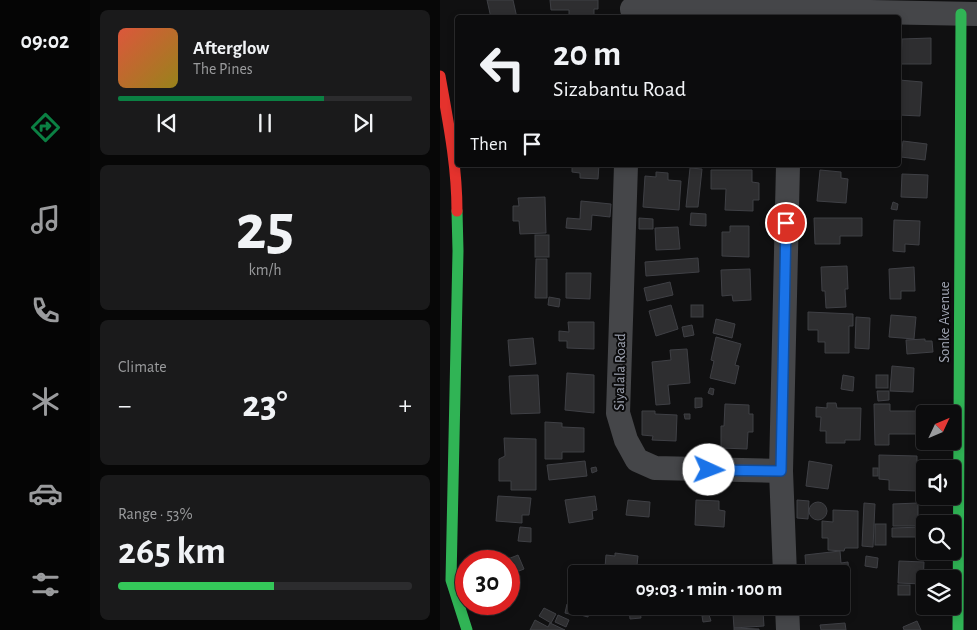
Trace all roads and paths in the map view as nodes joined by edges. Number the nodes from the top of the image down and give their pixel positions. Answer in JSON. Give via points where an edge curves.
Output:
{"nodes":[{"id":1,"x":818,"y":5,"type":"edge"},
{"id":2,"x":631,"y":9,"type":"edge"},
{"id":3,"x":791,"y":12,"type":"edge"},
{"id":4,"x":969,"y":14,"type":"edge"},
{"id":5,"x":440,"y":76,"type":"edge"},
{"id":6,"x":626,"y":167,"type":"edge"},
{"id":7,"x":788,"y":167,"type":"edge"},
{"id":8,"x":781,"y":471,"type":"junction"},
{"id":9,"x":968,"y":527,"type":"edge"},
{"id":10,"x":785,"y":565,"type":"edge"},
{"id":11,"x":787,"y":615,"type":"edge"},
{"id":12,"x":467,"y":630,"type":"edge"},
{"id":13,"x":788,"y":630,"type":"edge"},
{"id":14,"x":958,"y":630,"type":"edge"}],
"edges":[{"from":1,"to":3,"type":"street"},
{"from":1,"to":4,"type":"street"},
{"from":2,"to":3,"type":"street"},
{"from":4,"to":9,"type":"street","name":"Sonke Avenue"},
{"from":5,"to":12,"type":"street","via":[[457,198],[451,580]]},
{"from":6,"to":8,"type":"street","name":"Siyalala Road","via":[[618,413],[626,440],[637,460],[655,468]]},
{"from":7,"to":8,"type":"street"},
{"from":8,"to":10,"type":"street"},
{"from":9,"to":14,"type":"street","name":"Sonke Avenue"},
{"from":11,"to":13,"type":"street"}]}
